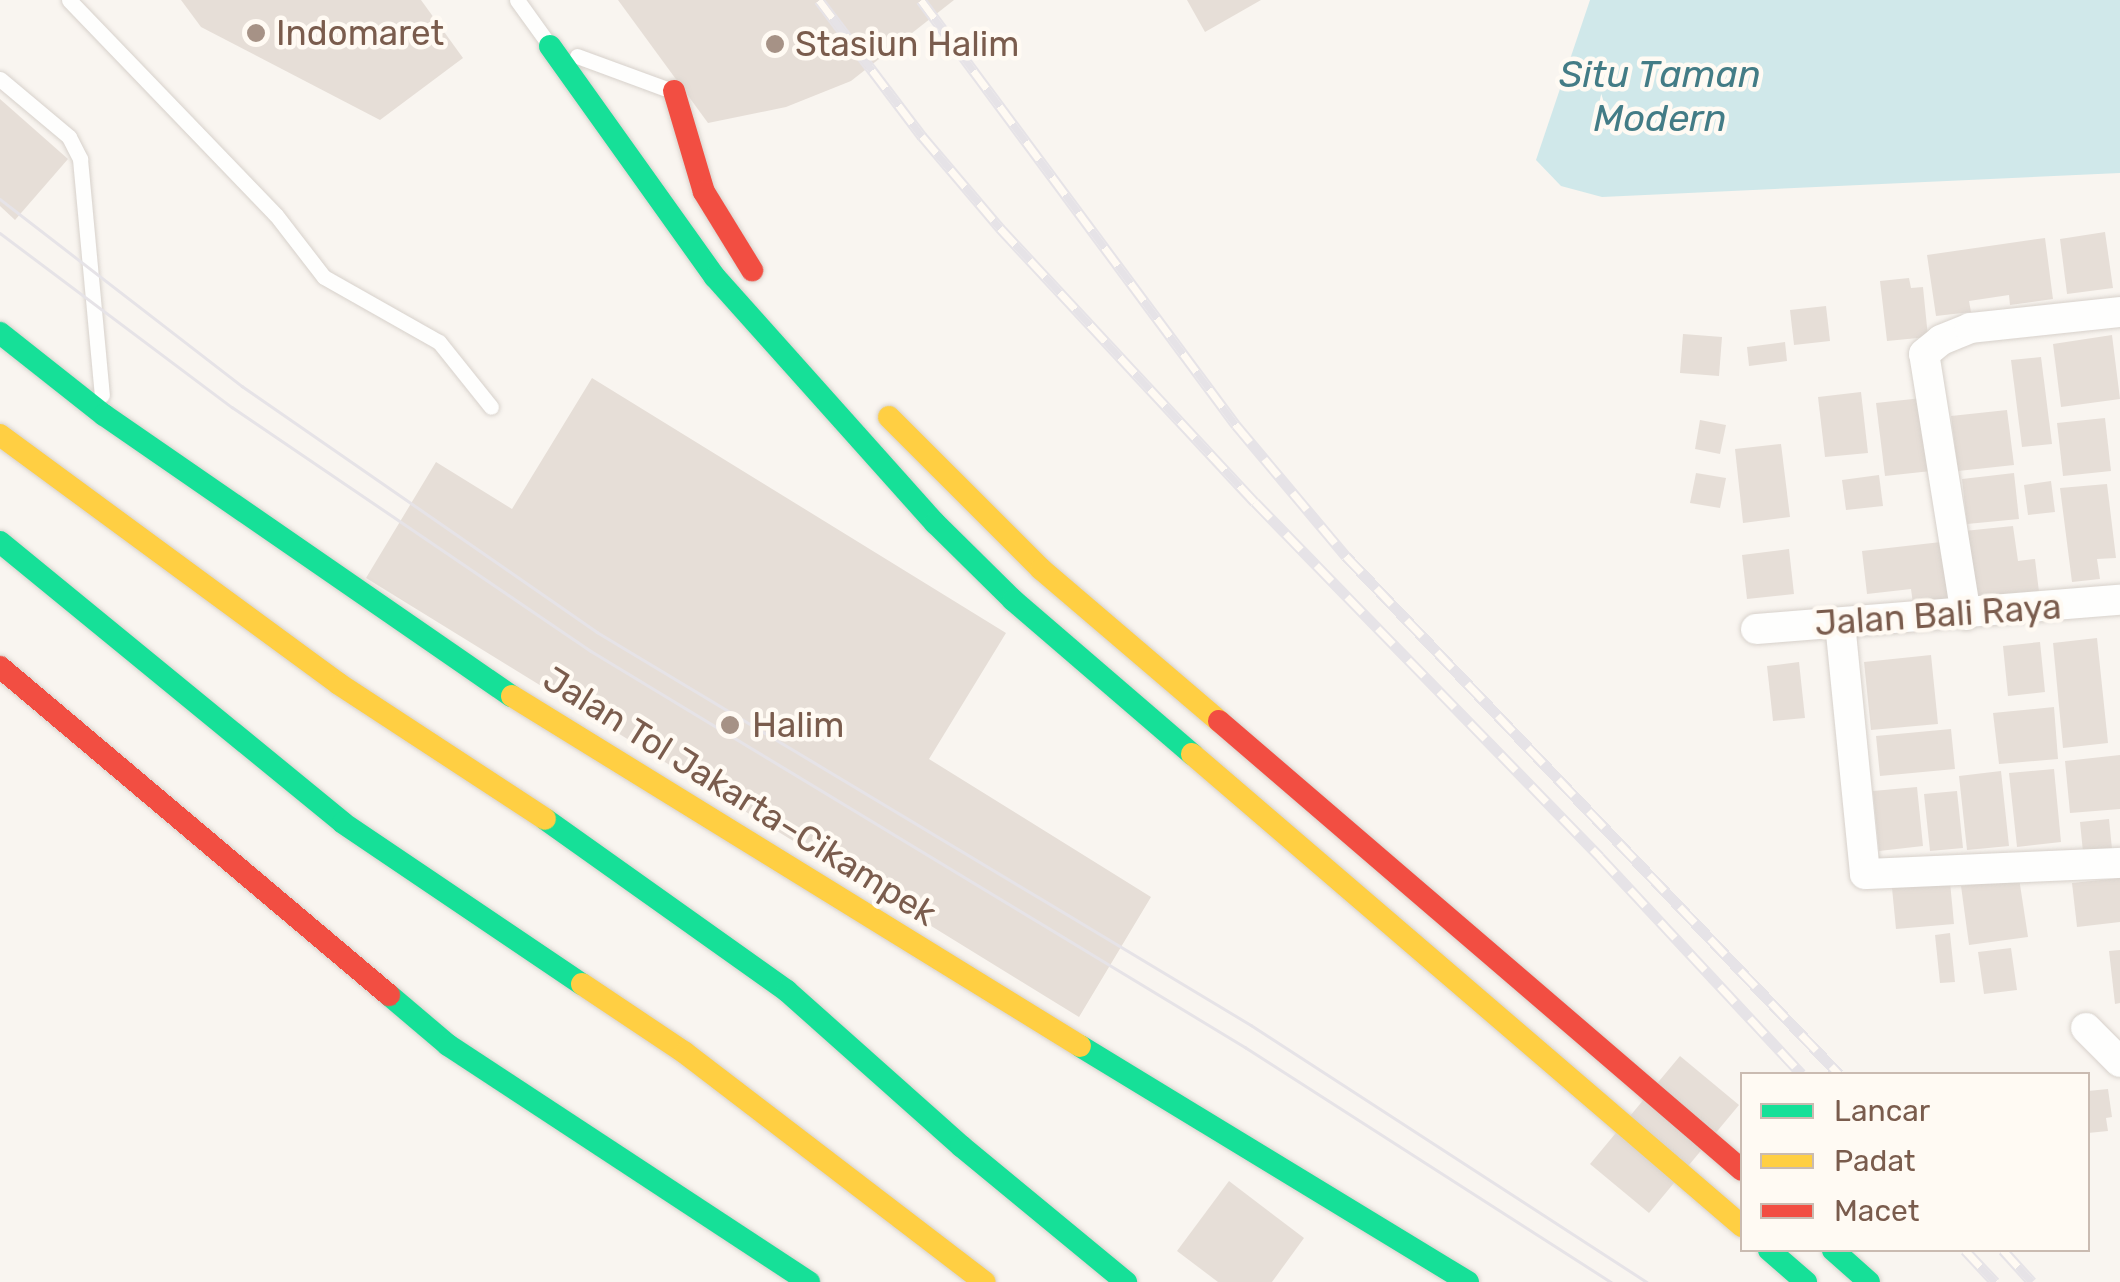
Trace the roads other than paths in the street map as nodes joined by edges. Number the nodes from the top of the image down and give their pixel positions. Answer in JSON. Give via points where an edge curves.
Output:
{"nodes":[{"id":1,"x":69,"y":0,"type":"edge"},
{"id":2,"x":517,"y":0,"type":"edge"},
{"id":3,"x":550,"y":46,"type":"junction"},
{"id":4,"x":0,"y":79,"type":"edge"},
{"id":5,"x":677,"y":88,"type":"joint"},
{"id":6,"x":767,"y":286,"type":"dead end"},
{"id":7,"x":2120,"y":312,"type":"edge"},
{"id":8,"x":0,"y":333,"type":"edge"},
{"id":9,"x":870,"y":396,"type":"dead end"},
{"id":10,"x":491,"y":407,"type":"dead end"},
{"id":11,"x":104,"y":415,"type":"junction"},
{"id":12,"x":0,"y":435,"type":"edge"},
{"id":13,"x":0,"y":542,"type":"edge"},
{"id":14,"x":2120,"y":600,"type":"edge"},
{"id":15,"x":1966,"y":615,"type":"junction"},
{"id":16,"x":1840,"y":623,"type":"junction"},
{"id":17,"x":1756,"y":629,"type":"dead end"},
{"id":18,"x":0,"y":667,"type":"edge"},
{"id":19,"x":2120,"y":863,"type":"edge"},
{"id":20,"x":2086,"y":1028,"type":"dead end"},
{"id":21,"x":2120,"y":1062,"type":"edge"},
{"id":22,"x":1740,"y":1168,"type":"edge"},
{"id":23,"x":1740,"y":1224,"type":"edge"},
{"id":24,"x":1771,"y":1252,"type":"edge"},
{"id":25,"x":1834,"y":1252,"type":"edge"},
{"id":26,"x":808,"y":1282,"type":"edge"},
{"id":27,"x":985,"y":1282,"type":"edge"},
{"id":28,"x":1126,"y":1282,"type":"edge"},
{"id":29,"x":1468,"y":1282,"type":"edge"},
{"id":30,"x":1806,"y":1282,"type":"edge"},
{"id":31,"x":1870,"y":1282,"type":"edge"}],
"edges":[{"from":1,"to":10,"type":"lane","via":[[276,215],[324,276],[439,342]]},
{"from":2,"to":3,"type":"lane"},
{"from":3,"to":5,"type":"lane"},
{"from":3,"to":23,"type":"highway","via":[[715,277],[948,536],[1013,600]]},
{"from":4,"to":11,"type":"lane","via":[[69,138],[80,160]]},
{"from":5,"to":6,"type":"highway","via":[[704,192],[742,259]]},
{"from":7,"to":15,"type":"street","via":[[1970,328],[1924,354]]},
{"from":8,"to":11,"type":"highway","name":"Jalan Tol Jakarta–Cikampek"},
{"from":9,"to":22,"type":"highway","via":[[1041,568]]},
{"from":11,"to":29,"type":"highway","name":"Jalan Tol Jakarta–Cikampek","via":[[315,566],[650,784]]},
{"from":12,"to":28,"type":"highway","via":[[339,684],[787,991]]},
{"from":13,"to":27,"type":"highway","via":[[343,823],[685,1053]]},
{"from":14,"to":15,"type":"street","name":"Jalan Bali Raya"},
{"from":15,"to":16,"type":"street","name":"Jalan Bali Raya"},
{"from":16,"to":17,"type":"street","name":"Jalan Bali Raya"},
{"from":16,"to":19,"type":"street","via":[[1865,874]]},
{"from":18,"to":26,"type":"highway","via":[[448,1044]]},
{"from":20,"to":21,"type":"street"},
{"from":24,"to":30,"type":"highway"},
{"from":25,"to":31,"type":"highway"}]}
